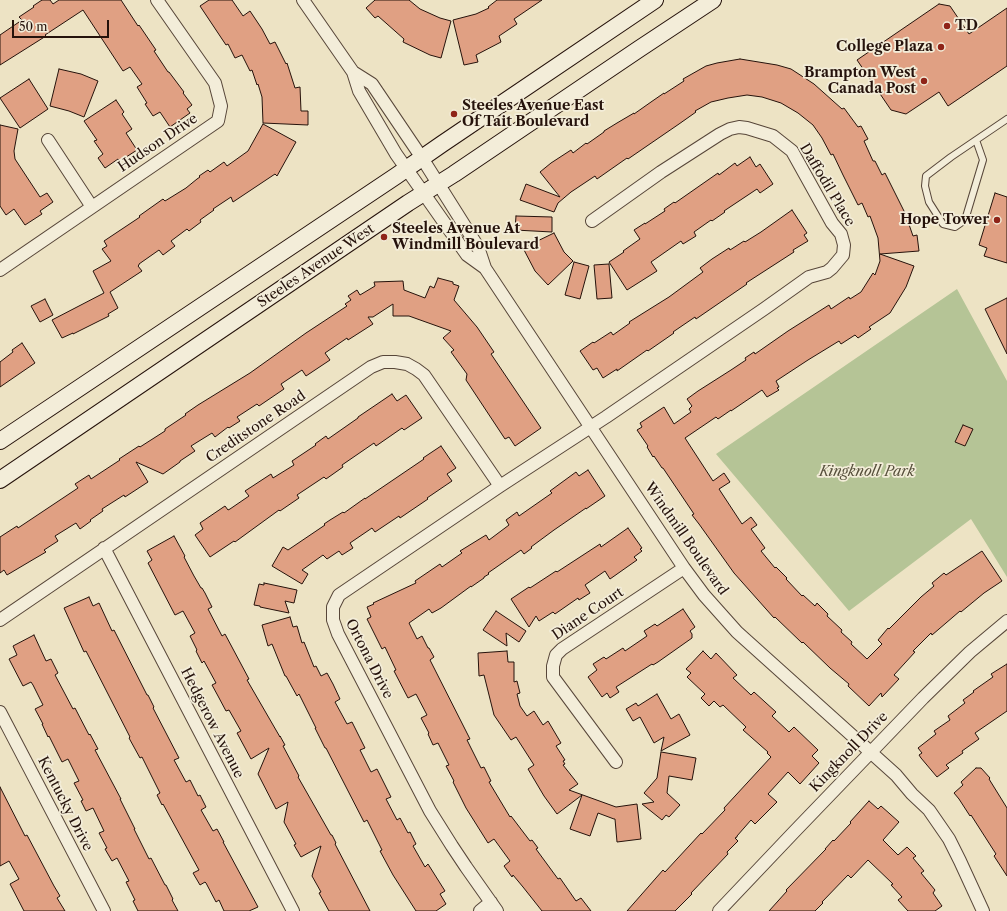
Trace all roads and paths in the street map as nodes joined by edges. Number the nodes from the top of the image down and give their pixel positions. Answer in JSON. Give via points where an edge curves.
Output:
{"nodes":[{"id":1,"x":157,"y":0,"type":"edge"},
{"id":2,"x":303,"y":0,"type":"edge"},
{"id":3,"x":655,"y":0,"type":"edge"},
{"id":4,"x":713,"y":0,"type":"edge"},
{"id":5,"x":352,"y":72,"type":"junction"},
{"id":6,"x":1007,"y":119,"type":"edge"},
{"id":7,"x":48,"y":140,"type":"dead end"},
{"id":8,"x":976,"y":140,"type":"junction"},
{"id":9,"x":425,"y":162,"type":"junction"},
{"id":10,"x":406,"y":169,"type":"junction"},
{"id":11,"x":438,"y":184,"type":"junction"},
{"id":12,"x":424,"y":193,"type":"junction"},
{"id":13,"x":92,"y":207,"type":"junction"},
{"id":14,"x":592,"y":221,"type":"dead end"},
{"id":15,"x":484,"y":268,"type":"junction"},
{"id":16,"x":0,"y":270,"type":"edge"},
{"id":17,"x":591,"y":427,"type":"junction"},
{"id":18,"x":0,"y":441,"type":"edge"},
{"id":19,"x":0,"y":480,"type":"edge"},
{"id":20,"x":500,"y":486,"type":"junction"},
{"id":21,"x":104,"y":548,"type":"junction"},
{"id":22,"x":684,"y":568,"type":"junction"},
{"id":23,"x":0,"y":620,"type":"edge"},
{"id":24,"x":1007,"y":621,"type":"edge"},
{"id":25,"x":0,"y":712,"type":"edge"},
{"id":26,"x":870,"y":752,"type":"junction"},
{"id":27,"x":616,"y":762,"type":"dead end"},
{"id":28,"x":494,"y":906,"type":"edge"},
{"id":29,"x":104,"y":911,"type":"edge"},
{"id":30,"x":293,"y":911,"type":"edge"},
{"id":31,"x":480,"y":911,"type":"edge"},
{"id":32,"x":719,"y":911,"type":"edge"},
{"id":33,"x":983,"y":911,"type":"edge"}],
"edges":[{"from":1,"to":13,"type":"street","name":"Hudson Drive","via":[[215,83],[221,106],[218,121]]},
{"from":2,"to":5,"type":"street"},
{"from":3,"to":9,"type":"main road"},
{"from":4,"to":11,"type":"main road","name":"Steeles Avenue West"},
{"from":5,"to":9,"type":"street","name":"Windmill Boulevard","via":[[372,84]]},
{"from":5,"to":10,"type":"street","name":"Windmill Boulevard","via":[[359,90]]},
{"from":6,"to":8,"type":"lane"},
{"from":7,"to":13,"type":"street"},
{"from":8,"to":8,"type":"lane","via":[[926,176],[925,186],[929,202],[944,224],[955,227],[964,220],[983,160]]},
{"from":9,"to":10,"type":"main road"},
{"from":9,"to":11,"type":"street","name":"Windmill Boulevard"},
{"from":10,"to":12,"type":"street","name":"Windmill Boulevard"},
{"from":10,"to":18,"type":"main road"},
{"from":11,"to":12,"type":"main road","name":"Steeles Avenue West"},
{"from":11,"to":15,"type":"street","name":"Windmill Boulevard","via":[[478,247]]},
{"from":12,"to":15,"type":"street","name":"Windmill Boulevard","via":[[467,255]]},
{"from":12,"to":19,"type":"main road","name":"Steeles Avenue West"},
{"from":13,"to":16,"type":"street","name":"Hudson Drive"},
{"from":14,"to":17,"type":"street","name":"Daffodil Place","via":[[720,134],[730,129],[747,128],[773,136],[792,151],[832,223],[841,234],[844,245],[843,255],[827,272],[809,277]]},
{"from":15,"to":17,"type":"street","name":"Windmill Boulevard"},
{"from":17,"to":20,"type":"street","name":"Ortona Drive"},
{"from":17,"to":22,"type":"street","name":"Windmill Boulevard"},
{"from":20,"to":21,"type":"street","name":"Creditstone Road","via":[[424,375],[407,364],[383,362],[371,367]]},
{"from":20,"to":28,"type":"street","name":"Ortona Drive","via":[[338,595],[332,607],[338,634],[430,811]]},
{"from":21,"to":23,"type":"street","name":"Creditstone Road"},
{"from":21,"to":30,"type":"street","name":"Hedgerow Avenue"},
{"from":22,"to":26,"type":"street","name":"Windmill Boulevard","via":[[737,632]]},
{"from":22,"to":27,"type":"street","name":"Diane Court","via":[[556,655],[553,677]]},
{"from":24,"to":26,"type":"street","name":"Kingknoll Drive","via":[[970,652]]},
{"from":25,"to":29,"type":"street","name":"Kentucky Drive"},
{"from":26,"to":32,"type":"street","name":"Kingknoll Drive"},
{"from":26,"to":33,"type":"street","name":"Windmill Boulevard","via":[[929,810],[949,839]]},
{"from":28,"to":31,"type":"street"}]}
